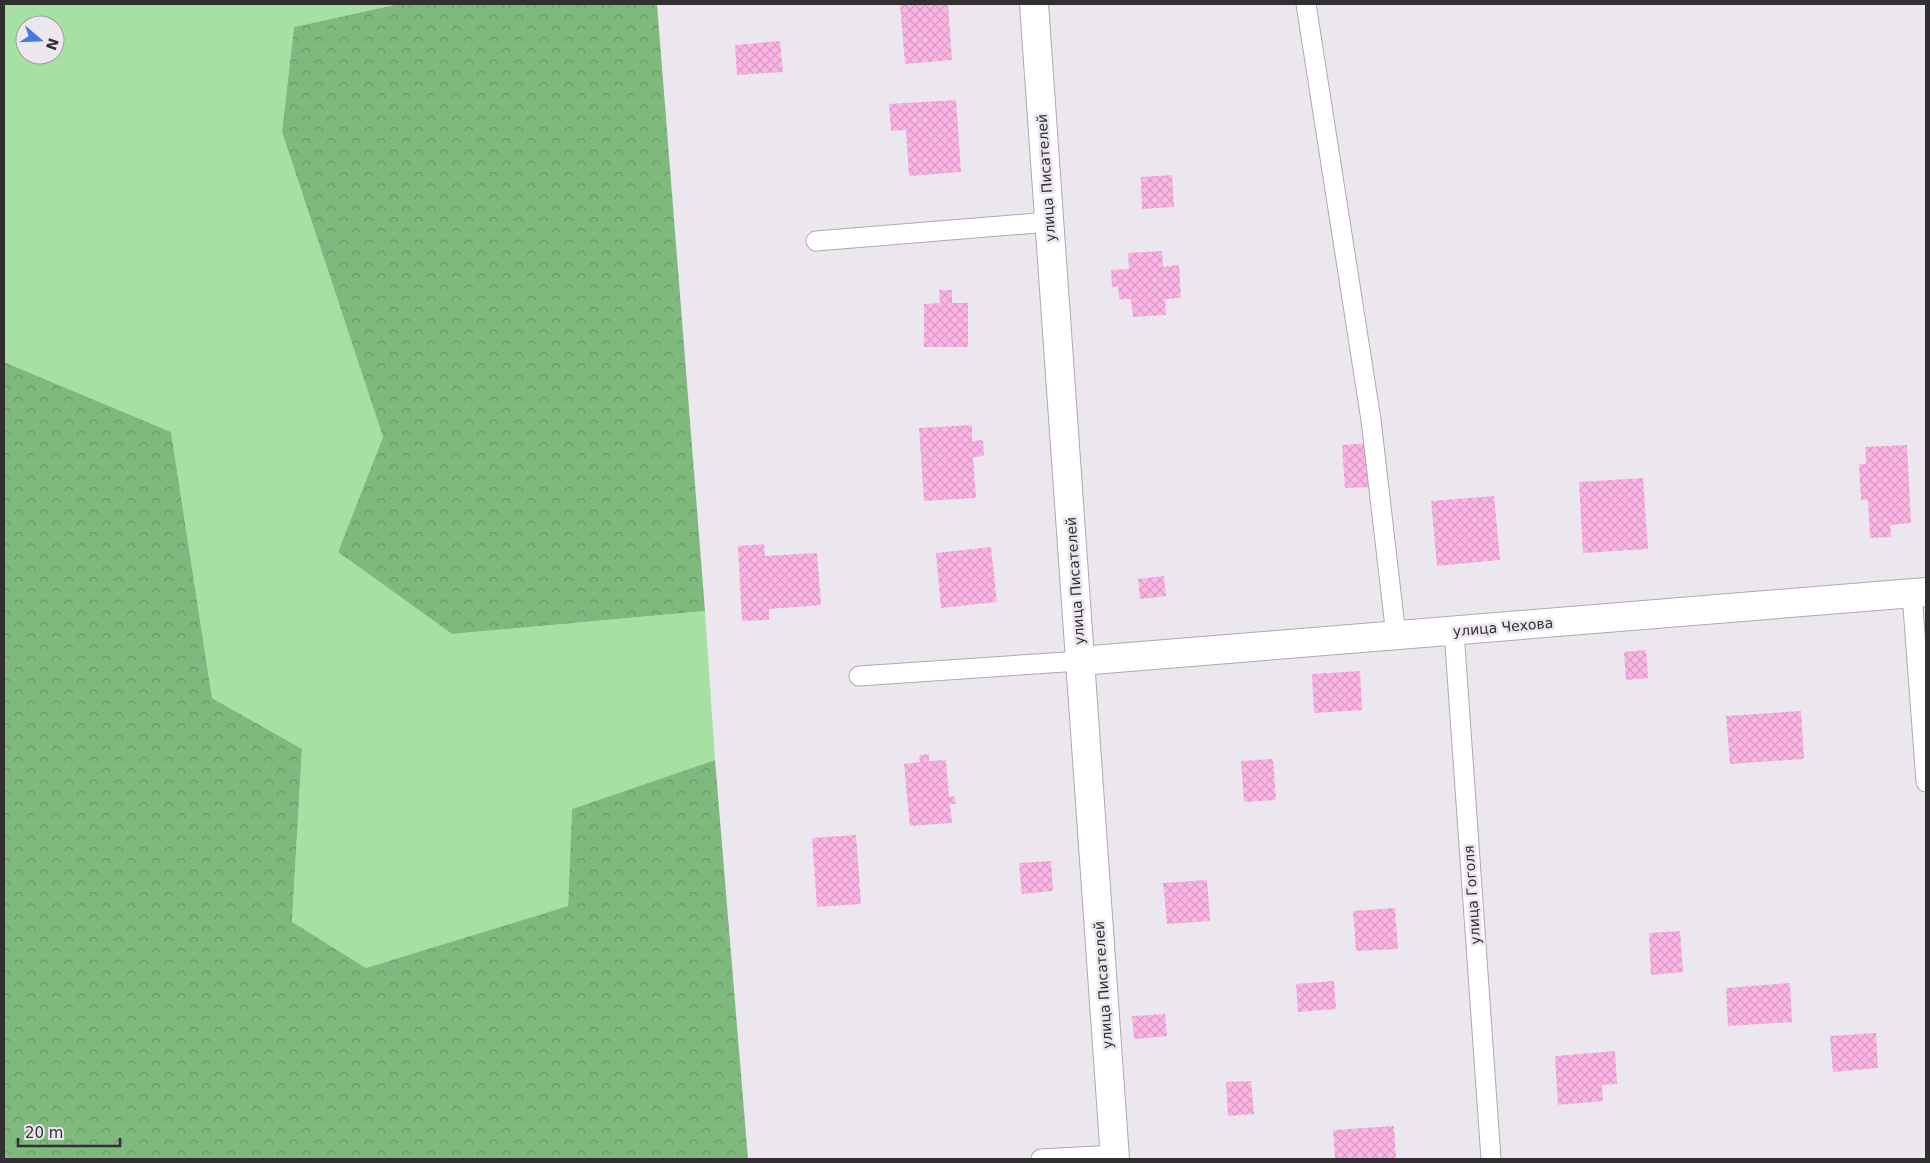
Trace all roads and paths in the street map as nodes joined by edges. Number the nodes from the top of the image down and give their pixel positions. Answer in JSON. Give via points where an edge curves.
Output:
{"nodes":[{"id":1,"x":1034,"y":4,"type":"edge"},
{"id":2,"x":1306,"y":4,"type":"edge"},
{"id":3,"x":1049,"y":222,"type":"junction"},
{"id":4,"x":816,"y":241,"type":"dead end"},
{"id":5,"x":1919,"y":593,"type":"edge"},
{"id":6,"x":1454,"y":631,"type":"junction"},
{"id":7,"x":1396,"y":636,"type":"junction"},
{"id":8,"x":1080,"y":661,"type":"junction"},
{"id":9,"x":859,"y":676,"type":"dead end"},
{"id":10,"x":1926,"y":782,"type":"edge"},
{"id":11,"x":1115,"y":1157,"type":"edge"},
{"id":12,"x":1041,"y":1159,"type":"edge"},
{"id":13,"x":1491,"y":1159,"type":"edge"}],
"edges":[{"from":1,"to":3,"type":"street","name":"улица Писателей"},
{"from":2,"to":7,"type":"lane","via":[[1371,420]]},
{"from":3,"to":4,"type":"lane"},
{"from":3,"to":8,"type":"street","name":"улица Писателей"},
{"from":5,"to":6,"type":"street","name":"улица Чехова"},
{"from":5,"to":10,"type":"lane"},
{"from":6,"to":7,"type":"street","name":"улица Чехова"},
{"from":6,"to":13,"type":"lane","name":"улица Гоголя"},
{"from":7,"to":8,"type":"street","name":"улица Чехова"},
{"from":8,"to":9,"type":"lane"},
{"from":8,"to":11,"type":"street","name":"улица Писателей"},
{"from":11,"to":12,"type":"lane"}]}
